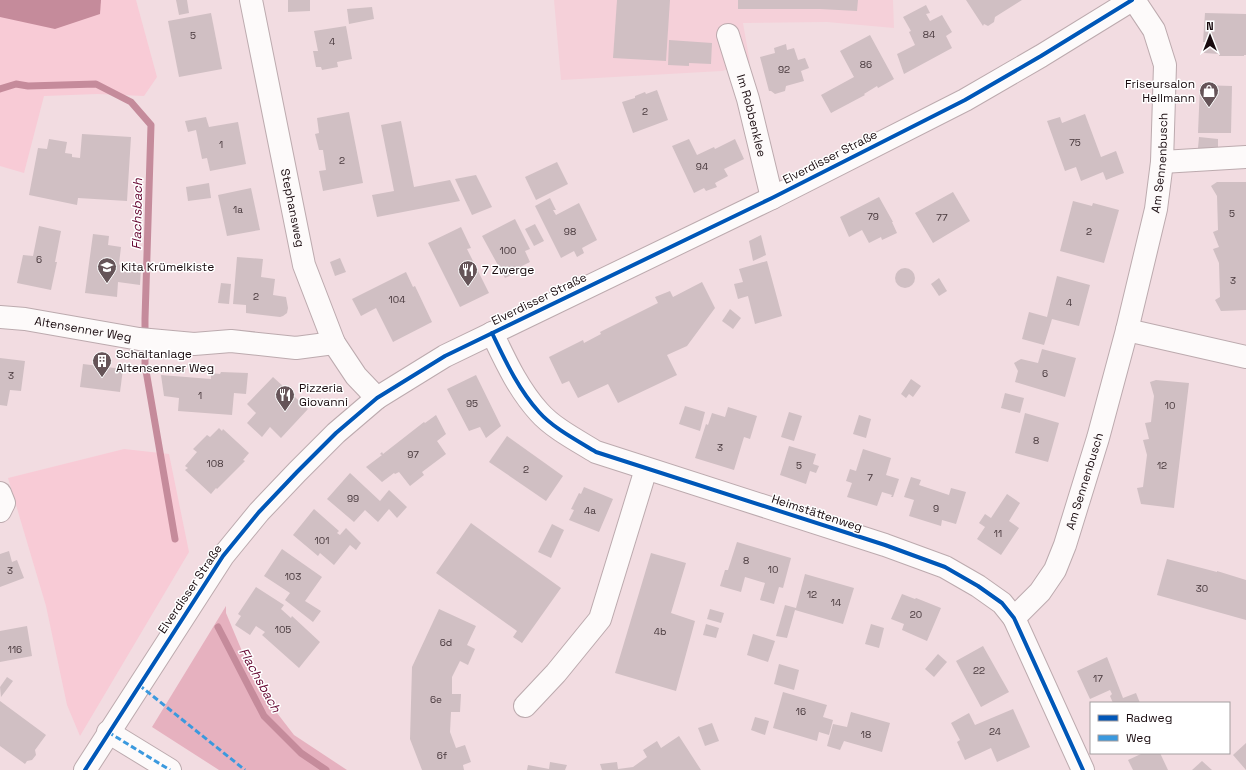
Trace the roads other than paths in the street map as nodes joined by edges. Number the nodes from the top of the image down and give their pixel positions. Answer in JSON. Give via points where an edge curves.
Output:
{"nodes":[{"id":1,"x":251,"y":0,"type":"edge"},
{"id":2,"x":1133,"y":0,"type":"edge"},
{"id":3,"x":728,"y":35,"type":"dead end"},
{"id":4,"x":1246,"y":157,"type":"edge"},
{"id":5,"x":1162,"y":162,"type":"junction"},
{"id":6,"x":772,"y":198,"type":"junction"},
{"id":7,"x":0,"y":316,"type":"edge"},
{"id":8,"x":1127,"y":330,"type":"junction"},
{"id":9,"x":492,"y":333,"type":"junction"},
{"id":10,"x":334,"y":343,"type":"junction"},
{"id":11,"x":1246,"y":357,"type":"edge"},
{"id":12,"x":377,"y":398,"type":"junction"},
{"id":13,"x":646,"y":469,"type":"junction"},
{"id":14,"x":0,"y":493,"type":"edge"},
{"id":15,"x":0,"y":511,"type":"edge"},
{"id":16,"x":1014,"y":618,"type":"junction"},
{"id":17,"x":525,"y":706,"type":"dead end"},
{"id":18,"x":108,"y":732,"type":"junction"},
{"id":19,"x":85,"y":770,"type":"edge"},
{"id":20,"x":170,"y":770,"type":"edge"},
{"id":21,"x":1083,"y":770,"type":"edge"}],
"edges":[{"from":1,"to":10,"type":"street","name":"Stephansweg","via":[[304,265]]},
{"from":2,"to":5,"type":"street","name":"Am Sennenbusch","via":[[1154,30],[1164,65]]},
{"from":2,"to":6,"type":"street","name":"Elverdisser Straße","via":[[965,100]]},
{"from":3,"to":6,"type":"street","name":"Im Robbenklee","via":[[748,99]]},
{"from":4,"to":5,"type":"street"},
{"from":5,"to":8,"type":"street","name":"Am Sennenbusch","via":[[1156,209]]},
{"from":6,"to":9,"type":"street","name":"Elverdisser Straße"},
{"from":7,"to":10,"type":"street","name":"Altensenner Weg","via":[[147,340],[194,344],[231,341],[296,348]]},
{"from":8,"to":11,"type":"street"},
{"from":8,"to":16,"type":"street","name":"Am Sennenbusch","via":[[1098,438],[1065,545],[1055,570],[1040,592]]},
{"from":9,"to":12,"type":"street","name":"Elverdisser Straße","via":[[445,356]]},
{"from":9,"to":13,"type":"street","name":"Heimstättenweg","via":[[510,371],[539,412],[565,433],[596,452]]},
{"from":10,"to":12,"type":"street","name":"Stephansweg","via":[[356,376]]},
{"from":12,"to":18,"type":"street","name":"Elverdisser Straße","via":[[336,433],[297,472],[259,512],[223,556]]},
{"from":13,"to":16,"type":"street","name":"Heimstättenweg","via":[[885,545],[945,567],[1002,603]]},
{"from":13,"to":17,"type":"street","via":[[600,619]]},
{"from":14,"to":15,"type":"street","via":[[4,503]]},
{"from":16,"to":21,"type":"street","name":"Heimstättenweg"},
{"from":18,"to":19,"type":"street","name":"Elverdisser Straße"},
{"from":18,"to":20,"type":"street"}]}
